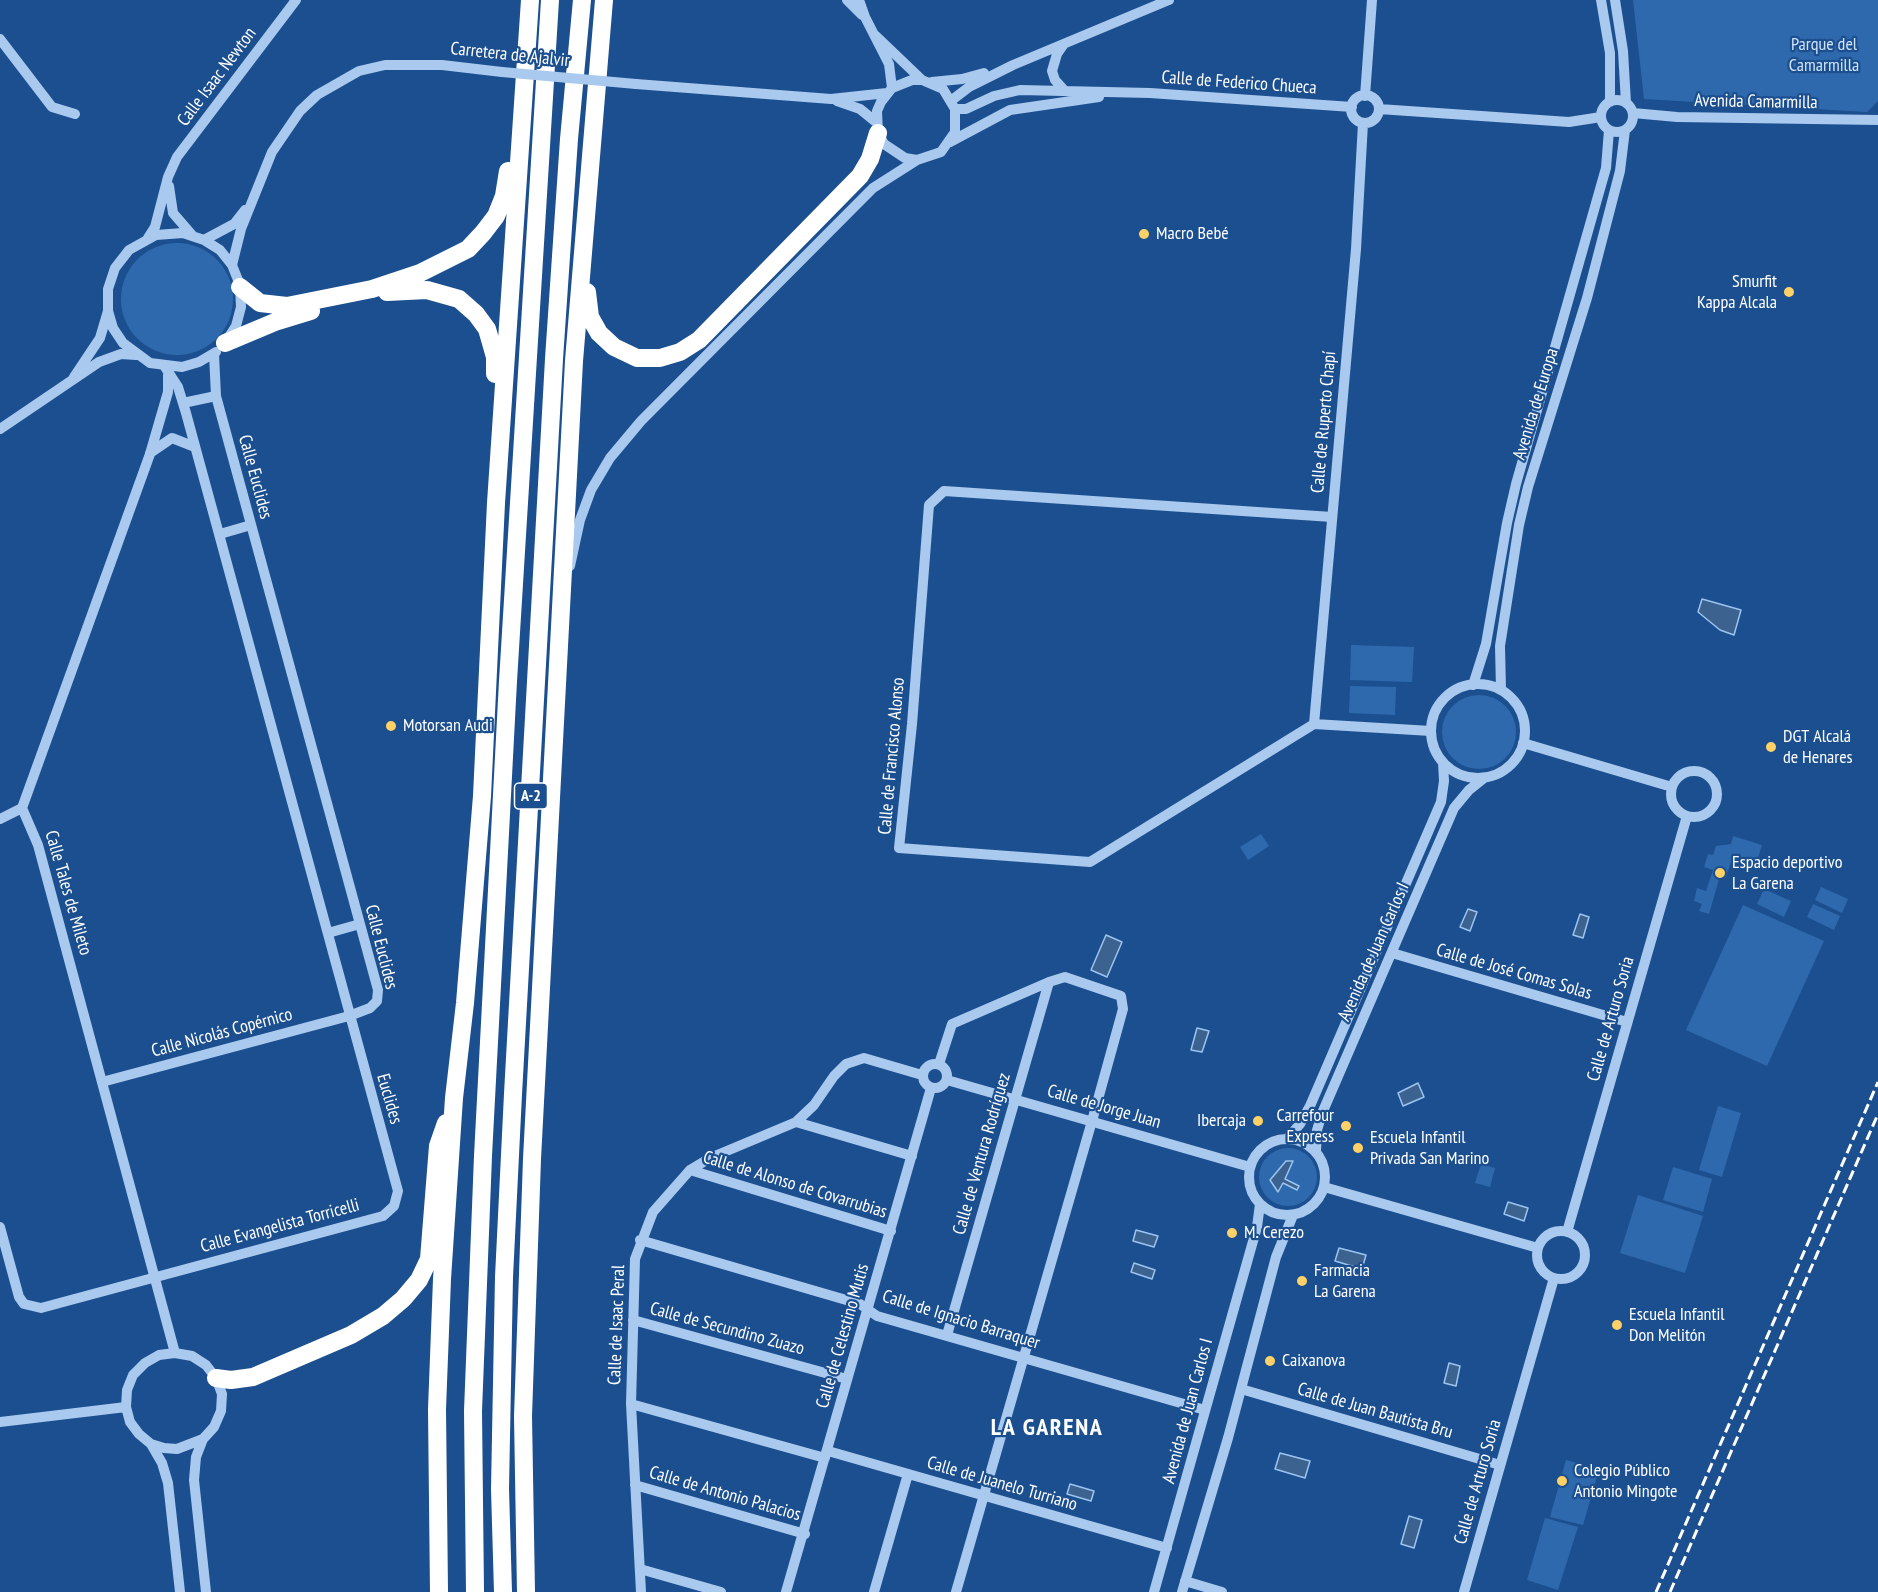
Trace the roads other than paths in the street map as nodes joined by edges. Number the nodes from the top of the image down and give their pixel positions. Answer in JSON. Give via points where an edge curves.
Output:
{"nodes":[{"id":1,"x":296,"y":0,"type":"edge"},
{"id":2,"x":530,"y":0,"type":"edge"},
{"id":3,"x":550,"y":0,"type":"edge"},
{"id":4,"x":582,"y":0,"type":"edge"},
{"id":5,"x":604,"y":0,"type":"edge"},
{"id":6,"x":847,"y":0,"type":"edge"},
{"id":7,"x":859,"y":0,"type":"edge"},
{"id":8,"x":1169,"y":0,"type":"edge"},
{"id":9,"x":1372,"y":0,"type":"edge"},
{"id":10,"x":1601,"y":0,"type":"edge"},
{"id":11,"x":1615,"y":0,"type":"edge"},
{"id":12,"x":865,"y":17,"type":"junction"},
{"id":13,"x":876,"y":36,"type":"junction"},
{"id":14,"x":0,"y":39,"type":"edge"},
{"id":15,"x":1066,"y":41,"type":"junction"},
{"id":16,"x":1013,"y":64,"type":"junction"},
{"id":17,"x":927,"y":81,"type":"junction"},
{"id":18,"x":889,"y":90,"type":"junction"},
{"id":19,"x":1065,"y":91,"type":"junction"},
{"id":20,"x":1123,"y":93,"type":"junction"},
{"id":21,"x":1365,"y":96,"type":"junction"},
{"id":22,"x":831,"y":99,"type":"junction"},
{"id":23,"x":1610,"y":102,"type":"junction"},
{"id":24,"x":1626,"y":103,"type":"junction"},
{"id":25,"x":953,"y":104,"type":"junction"},
{"id":26,"x":1352,"y":107,"type":"junction"},
{"id":27,"x":1379,"y":109,"type":"junction"},
{"id":28,"x":1633,"y":113,"type":"junction"},
{"id":29,"x":75,"y":114,"type":"dead end"},
{"id":30,"x":1601,"y":117,"type":"junction"},
{"id":31,"x":1878,"y":120,"type":"edge"},
{"id":32,"x":1363,"y":123,"type":"junction"},
{"id":33,"x":877,"y":127,"type":"junction"},
{"id":34,"x":1609,"y":130,"type":"junction"},
{"id":35,"x":1625,"y":130,"type":"junction"},
{"id":36,"x":950,"y":143,"type":"junction"},
{"id":37,"x":918,"y":160,"type":"junction"},
{"id":38,"x":168,"y":177,"type":"junction"},
{"id":39,"x":253,"y":201,"type":"junction"},
{"id":40,"x":584,"y":231,"type":"junction"},
{"id":41,"x":192,"y":235,"type":"junction"},
{"id":42,"x":148,"y":238,"type":"junction"},
{"id":43,"x":204,"y":240,"type":"junction"},
{"id":44,"x":232,"y":265,"type":"junction"},
{"id":45,"x":240,"y":288,"type":"junction"},
{"id":46,"x":108,"y":311,"type":"junction"},
{"id":47,"x":219,"y":349,"type":"junction"},
{"id":48,"x":136,"y":356,"type":"junction"},
{"id":49,"x":167,"y":371,"type":"junction"},
{"id":50,"x":74,"y":377,"type":"junction"},
{"id":51,"x":216,"y":396,"type":"junction"},
{"id":52,"x":183,"y":403,"type":"junction"},
{"id":53,"x":0,"y":429,"type":"edge"},
{"id":54,"x":195,"y":447,"type":"junction"},
{"id":55,"x":150,"y":454,"type":"junction"},
{"id":56,"x":496,"y":503,"type":"junction"},
{"id":57,"x":1332,"y":517,"type":"junction"},
{"id":58,"x":251,"y":525,"type":"junction"},
{"id":59,"x":220,"y":534,"type":"junction"},
{"id":60,"x":563,"y":589,"type":"junction"},
{"id":61,"x":1473,"y":685,"type":"junction"},
{"id":62,"x":1501,"y":690,"type":"junction"},
{"id":63,"x":1314,"y":724,"type":"junction"},
{"id":64,"x":1431,"y":731,"type":"junction"},
{"id":65,"x":1523,"y":743,"type":"junction"},
{"id":66,"x":1443,"y":762,"type":"junction"},
{"id":67,"x":1484,"y":778,"type":"junction"},
{"id":68,"x":1672,"y":787,"type":"junction"},
{"id":69,"x":22,"y":808,"type":"junction"},
{"id":70,"x":1687,"y":816,"type":"junction"},
{"id":71,"x":0,"y":819,"type":"edge"},
{"id":72,"x":360,"y":924,"type":"junction"},
{"id":73,"x":328,"y":933,"type":"junction"},
{"id":74,"x":1392,"y":953,"type":"junction"},
{"id":75,"x":1048,"y":982,"type":"junction"},
{"id":76,"x":349,"y":1016,"type":"junction"},
{"id":77,"x":1627,"y":1023,"type":"junction"},
{"id":78,"x":939,"y":1064,"type":"junction"},
{"id":79,"x":922,"y":1075,"type":"junction"},
{"id":80,"x":947,"y":1080,"type":"junction"},
{"id":81,"x":102,"y":1082,"type":"junction"},
{"id":82,"x":931,"y":1088,"type":"junction"},
{"id":83,"x":454,"y":1098,"type":"junction"},
{"id":84,"x":1015,"y":1098,"type":"junction"},
{"id":85,"x":1092,"y":1121,"type":"junction"},
{"id":86,"x":796,"y":1122,"type":"junction"},
{"id":87,"x":1287,"y":1139,"type":"junction"},
{"id":88,"x":1316,"y":1152,"type":"junction"},
{"id":89,"x":912,"y":1156,"type":"junction"},
{"id":90,"x":532,"y":1159,"type":"junction"},
{"id":91,"x":1250,"y":1167,"type":"junction"},
{"id":92,"x":690,"y":1170,"type":"junction"},
{"id":93,"x":1324,"y":1187,"type":"junction"},
{"id":94,"x":398,"y":1191,"type":"joint"},
{"id":95,"x":1260,"y":1204,"type":"junction"},
{"id":96,"x":1293,"y":1215,"type":"junction"},
{"id":97,"x":0,"y":1227,"type":"edge"},
{"id":98,"x":891,"y":1231,"type":"junction"},
{"id":99,"x":1567,"y":1232,"type":"junction"},
{"id":100,"x":640,"y":1240,"type":"junction"},
{"id":101,"x":1538,"y":1248,"type":"junction"},
{"id":102,"x":156,"y":1276,"type":"junction"},
{"id":103,"x":1554,"y":1278,"type":"junction"},
{"id":104,"x":868,"y":1309,"type":"junction"},
{"id":105,"x":633,"y":1320,"type":"junction"},
{"id":106,"x":947,"y":1335,"type":"junction"},
{"id":107,"x":175,"y":1353,"type":"junction"},
{"id":108,"x":1023,"y":1356,"type":"junction"},
{"id":109,"x":216,"y":1378,"type":"junction"},
{"id":110,"x":847,"y":1379,"type":"junction"},
{"id":111,"x":1241,"y":1389,"type":"junction"},
{"id":112,"x":631,"y":1404,"type":"junction"},
{"id":113,"x":126,"y":1407,"type":"junction"},
{"id":114,"x":1205,"y":1410,"type":"junction"},
{"id":115,"x":0,"y":1422,"type":"edge"},
{"id":116,"x":203,"y":1440,"type":"junction"},
{"id":117,"x":151,"y":1444,"type":"junction"},
{"id":118,"x":826,"y":1455,"type":"junction"},
{"id":119,"x":1500,"y":1465,"type":"junction"},
{"id":120,"x":908,"y":1474,"type":"junction"},
{"id":121,"x":635,"y":1485,"type":"junction"},
{"id":122,"x":984,"y":1495,"type":"junction"},
{"id":123,"x":805,"y":1534,"type":"junction"},
{"id":124,"x":1167,"y":1548,"type":"junction"},
{"id":125,"x":640,"y":1569,"type":"junction"},
{"id":126,"x":1183,"y":1587,"type":"edge"},
{"id":127,"x":180,"y":1592,"type":"edge"},
{"id":128,"x":206,"y":1592,"type":"edge"},
{"id":129,"x":439,"y":1592,"type":"edge"},
{"id":130,"x":475,"y":1592,"type":"edge"},
{"id":131,"x":503,"y":1592,"type":"edge"},
{"id":132,"x":513,"y":1592,"type":"edge"},
{"id":133,"x":526,"y":1592,"type":"edge"},
{"id":134,"x":641,"y":1592,"type":"edge"},
{"id":135,"x":721,"y":1592,"type":"edge"},
{"id":136,"x":786,"y":1592,"type":"edge"},
{"id":137,"x":874,"y":1592,"type":"edge"},
{"id":138,"x":956,"y":1592,"type":"edge"},
{"id":139,"x":1154,"y":1592,"type":"edge"},
{"id":140,"x":1222,"y":1592,"type":"edge"},
{"id":141,"x":1464,"y":1592,"type":"edge"}],
"edges":[{"from":1,"to":38,"type":"street","name":"Calle Isaac Newton","via":[[177,157]]},
{"from":2,"to":45,"type":"highway","via":[[504,196],[496,216],[468,249],[372,289],[300,305],[260,303]]},
{"from":2,"to":56,"type":"highway"},
{"from":3,"to":130,"type":"highway","number":"A-2","via":[[482,1178],[473,1411]]},
{"from":4,"to":131,"type":"highway","number":"A-2","via":[[554,359],[513,1094],[504,1289],[500,1489]]},
{"from":5,"to":40,"type":"highway"},
{"from":6,"to":12,"type":"street"},
{"from":7,"to":12,"type":"street"},
{"from":8,"to":15,"type":"street"},
{"from":9,"to":21,"type":"street"},
{"from":10,"to":23,"type":"street","via":[[1610,53]]},
{"from":11,"to":24,"type":"street"},
{"from":12,"to":13,"type":"street"},
{"from":13,"to":17,"type":"street"},
{"from":13,"to":18,"type":"street","via":[[889,64]]},
{"from":14,"to":29,"type":"street","via":[[52,107]]},
{"from":15,"to":16,"type":"street"},
{"from":15,"to":19,"type":"street","via":[[1052,71]]},
{"from":16,"to":17,"type":"street","via":[[962,80]]},
{"from":16,"to":25,"type":"street","via":[[969,87]]},
{"from":17,"to":18,"type":"street","via":[[912,80]]},
{"from":17,"to":25,"type":"street","via":[[943,89]]},
{"from":18,"to":22,"type":"street","name":"Carretera de Ajalvir"},
{"from":18,"to":33,"type":"street","via":[[877,111]]},
{"from":19,"to":20,"type":"street"},
{"from":19,"to":25,"type":"street","via":[[1020,90],[966,109]]},
{"from":20,"to":26,"type":"street","name":"Calle de Federico Chueca"},
{"from":20,"to":36,"type":"street","via":[[1010,110]]},
{"from":21,"to":26,"type":"street","via":[[1356,99]]},
{"from":21,"to":27,"type":"street","via":[[1376,100]]},
{"from":22,"to":33,"type":"street","name":"Carretera de Ajalvir","via":[[860,109]]},
{"from":22,"to":39,"type":"street","name":"Carretera de Ajalvir","bridge":true,"via":[[414,63],[359,71],[317,95],[285,130]]},
{"from":23,"to":24,"type":"street"},
{"from":23,"to":30,"type":"street"},
{"from":24,"to":28,"type":"street"},
{"from":25,"to":36,"type":"street","via":[[957,120]]},
{"from":26,"to":32,"type":"street","via":[[1354,118]]},
{"from":27,"to":30,"type":"street","via":[[1569,122]]},
{"from":27,"to":32,"type":"street","via":[[1374,120]]},
{"from":28,"to":31,"type":"street","name":"Avenida Camarmilla"},
{"from":28,"to":35,"type":"street","via":[[1632,123]]},
{"from":30,"to":34,"type":"street"},
{"from":32,"to":57,"type":"street","name":"Calle de Ruperto Chapí"},
{"from":33,"to":37,"type":"street","via":[[893,153]]},
{"from":33,"to":40,"type":"highway","via":[[870,159],[860,176],[699,340],[680,352],[660,358],[637,358],[614,347],[599,333],[590,317]]},
{"from":34,"to":35,"type":"street"},
{"from":34,"to":61,"type":"street","name":"Avenida de Europa","via":[[1606,168],[1516,484],[1486,644]]},
{"from":35,"to":62,"type":"street","name":"Avenida de Europa","via":[[1620,171],[1590,287],[1528,487],[1500,646]]},
{"from":36,"to":37,"type":"street","via":[[941,152]]},
{"from":37,"to":60,"type":"street","via":[[873,188],[641,421],[610,458],[591,490],[580,520]]},
{"from":38,"to":41,"type":"street","via":[[173,213]]},
{"from":38,"to":42,"type":"street","name":"Calle Isaac Newton"},
{"from":39,"to":43,"type":"street","name":"Carretera de Ajalvir","via":[[234,224]]},
{"from":39,"to":44,"type":"street","name":"Carretera de Ajalvir"},
{"from":40,"to":60,"type":"highway"},
{"from":41,"to":42,"type":"street","via":[[165,233]]},
{"from":41,"to":43,"type":"street"},
{"from":42,"to":46,"type":"street","via":[[129,250],[115,268],[108,289]]},
{"from":43,"to":44,"type":"street","via":[[220,250]]},
{"from":44,"to":45,"type":"street"},
{"from":45,"to":47,"type":"street","via":[[239,317]]},
{"from":46,"to":48,"type":"street","via":[[117,336]]},
{"from":46,"to":50,"type":"street","via":[[100,339]]},
{"from":47,"to":49,"type":"street","via":[[190,365]]},
{"from":47,"to":51,"type":"street","name":"Calle Euclides"},
{"from":47,"to":56,"type":"highway","via":[[275,322],[376,294],[427,290],[459,299],[487,329],[495,357]]},
{"from":48,"to":49,"type":"street"},
{"from":48,"to":50,"type":"street","via":[[121,354]]},
{"from":49,"to":52,"type":"street"},
{"from":49,"to":55,"type":"street","via":[[168,393]]},
{"from":50,"to":53,"type":"street"},
{"from":51,"to":52,"type":"street"},
{"from":51,"to":58,"type":"street","name":"Calle Euclides"},
{"from":52,"to":54,"type":"street"},
{"from":54,"to":55,"type":"street","via":[[172,438]]},
{"from":54,"to":59,"type":"street"},
{"from":55,"to":69,"type":"street"},
{"from":56,"to":83,"type":"highway","via":[[482,796]]},
{"from":57,"to":63,"type":"street","name":"Calle de Ruperto Chapí"},
{"from":57,"to":63,"type":"street","name":"Calle de Francisco Alonso","via":[[944,491],[929,505],[899,848],[1090,862]]},
{"from":58,"to":59,"type":"street"},
{"from":58,"to":72,"type":"street","name":"Calle Euclides"},
{"from":59,"to":73,"type":"street"},
{"from":60,"to":90,"type":"highway"},
{"from":61,"to":62,"type":"street"},
{"from":61,"to":64,"type":"street","via":[[1448,695],[1436,712]]},
{"from":62,"to":65,"type":"street","via":[[1522,714]]},
{"from":63,"to":64,"type":"street"},
{"from":64,"to":66,"type":"street","via":[[1434,748]]},
{"from":65,"to":67,"type":"street","via":[[1509,766]]},
{"from":65,"to":68,"type":"street"},
{"from":66,"to":67,"type":"street","via":[[1455,772]]},
{"from":66,"to":87,"type":"street","name":"Avenida de Juan Carlos I","via":[[1441,802],[1310,1106]]},
{"from":67,"to":74,"type":"street","name":"Avenida de Juan Carlos I","via":[[1468,790],[1455,808]]},
{"from":68,"to":70,"type":"street","via":[[1675,808]]},
{"from":68,"to":70,"type":"street","via":[[1675,780],[1689,771],[1704,773],[1715,784],[1713,807],[1702,816]]},
{"from":69,"to":71,"type":"street"},
{"from":69,"to":81,"type":"street","name":"Calle Tales de Mileto","via":[[38,845]]},
{"from":70,"to":77,"type":"street","name":"Calle de Arturo Soria"},
{"from":72,"to":73,"type":"street"},
{"from":72,"to":76,"type":"street","name":"Calle Euclides","via":[[378,990],[377,1001]]},
{"from":73,"to":76,"type":"street"},
{"from":74,"to":77,"type":"street","name":"Calle de José Comas Solas"},
{"from":74,"to":88,"type":"street","name":"Avenida de Juan Carlos I","via":[[1323,1111]]},
{"from":75,"to":78,"type":"street","via":[[952,1024]]},
{"from":75,"to":84,"type":"street","name":"Calle de Ventura Rodríguez"},
{"from":75,"to":85,"type":"street","via":[[1065,977],[1121,996],[1123,1009]]},
{"from":76,"to":81,"type":"street","name":"Calle Nicolás Copérnico"},
{"from":76,"to":94,"type":"street","name":"Euclides"},
{"from":77,"to":99,"type":"street","name":"Calle de Arturo Soria"},
{"from":78,"to":79,"type":"street","via":[[926,1067]]},
{"from":78,"to":80,"type":"street","via":[[948,1074]]},
{"from":79,"to":82,"type":"street"},
{"from":79,"to":86,"type":"street","name":"Calle de Isaac Peral","via":[[864,1058],[846,1065],[834,1076],[814,1105]]},
{"from":80,"to":82,"type":"street","via":[[939,1088]]},
{"from":80,"to":84,"type":"street","name":"Calle de Jorge Juan"},
{"from":81,"to":102,"type":"street","name":"Calle Tales de Mileto"},
{"from":82,"to":89,"type":"street","name":"Calle de Celestino Mutis"},
{"from":83,"to":109,"type":"highway","via":[[438,1146],[429,1259],[408,1293],[383,1316],[351,1335],[253,1377]]},
{"from":83,"to":129,"type":"highway","via":[[437,1409]]},
{"from":84,"to":85,"type":"street","name":"Calle de Jorge Juan"},
{"from":84,"to":106,"type":"street","name":"Calle de Ventura Rodríguez"},
{"from":85,"to":91,"type":"street","name":"Calle de Jorge Juan"},
{"from":85,"to":108,"type":"street"},
{"from":86,"to":89,"type":"street"},
{"from":86,"to":92,"type":"street","name":"Calle de Isaac Peral"},
{"from":87,"to":88,"type":"street","via":[[1307,1144]]},
{"from":87,"to":91,"type":"street","via":[[1263,1147]]},
{"from":88,"to":93,"type":"street","via":[[1324,1168]]},
{"from":89,"to":98,"type":"street","name":"Calle de Celestino Mutis"},
{"from":90,"to":132,"type":"highway","via":[[512,1347]]},
{"from":90,"to":133,"type":"highway","via":[[523,1416]]},
{"from":91,"to":95,"type":"street","via":[[1251,1187]]},
{"from":92,"to":98,"type":"street","name":"Calle de Alonso de Covarrubias"},
{"from":92,"to":100,"type":"street","name":"Calle de Isaac Peral","via":[[653,1212]]},
{"from":93,"to":96,"type":"street","via":[[1312,1205]]},
{"from":93,"to":101,"type":"street"},
{"from":94,"to":102,"type":"street","name":"Calle Evangelista Torricelli","via":[[394,1206],[383,1216]]},
{"from":95,"to":96,"type":"street","via":[[1281,1215]]},
{"from":95,"to":114,"type":"street","name":"Avenida de Juan Carlos I","via":[[1257,1227]]},
{"from":96,"to":111,"type":"street","via":[[1276,1257]]},
{"from":97,"to":102,"type":"street","name":"Calle Evangelista Torricelli","via":[[19,1297],[31,1308]]},
{"from":98,"to":104,"type":"street","name":"Calle de Celestino Mutis"},
{"from":99,"to":101,"type":"street","via":[[1547,1236]]},
{"from":99,"to":103,"type":"street","via":[[1583,1247],[1584,1262],[1569,1278]]},
{"from":100,"to":104,"type":"street","name":"Calle de Ignacio Barraquer"},
{"from":100,"to":105,"type":"street","name":"Calle de Isaac Peral","via":[[635,1258]]},
{"from":101,"to":103,"type":"street","via":[[1538,1263]]},
{"from":102,"to":107,"type":"street","name":"Calle Tales de Mileto"},
{"from":103,"to":119,"type":"street","name":"Calle de Arturo Soria"},
{"from":104,"to":106,"type":"street","name":"Calle de Ignacio Barraquer","via":[[877,1316]]},
{"from":104,"to":110,"type":"street","name":"Calle de Celestino Mutis"},
{"from":105,"to":110,"type":"street","name":"Calle de Secundino Zuazo"},
{"from":105,"to":112,"type":"street","name":"Calle de Isaac Peral"},
{"from":106,"to":108,"type":"street","name":"Calle de Ignacio Barraquer"},
{"from":107,"to":109,"type":"street","via":[[192,1356]]},
{"from":107,"to":113,"type":"street","via":[[159,1355],[133,1375]]},
{"from":108,"to":114,"type":"street","name":"Calle de Ignacio Barraquer"},
{"from":108,"to":122,"type":"street"},
{"from":109,"to":116,"type":"street","via":[[222,1394],[221,1411]]},
{"from":110,"to":118,"type":"street","name":"Calle de Celestino Mutis"},
{"from":111,"to":119,"type":"street","name":"Calle de Juan Bautista Bru"},
{"from":111,"to":126,"type":"street"},
{"from":112,"to":118,"type":"street","name":"Calle de Juanelo Turriano"},
{"from":112,"to":121,"type":"street","name":"Calle de Isaac Peral"},
{"from":113,"to":115,"type":"street"},
{"from":113,"to":117,"type":"street","via":[[134,1428]]},
{"from":114,"to":124,"type":"street","name":"Avenida de Juan Carlos I"},
{"from":116,"to":117,"type":"street","via":[[177,1449]]},
{"from":116,"to":128,"type":"street","via":[[196,1457],[194,1480]]},
{"from":117,"to":127,"type":"street","via":[[168,1483]]},
{"from":118,"to":120,"type":"street","name":"Calle de Juanelo Turriano"},
{"from":118,"to":123,"type":"street","name":"Calle de Celestino Mutis"},
{"from":119,"to":141,"type":"street","name":"Calle de Arturo Soria"},
{"from":120,"to":122,"type":"street","name":"Calle de Juanelo Turriano"},
{"from":120,"to":137,"type":"street"},
{"from":121,"to":123,"type":"street","name":"Calle de Antonio Palacios"},
{"from":121,"to":125,"type":"street","name":"Calle de Isaac Peral"},
{"from":122,"to":124,"type":"street","name":"Calle de Juanelo Turriano"},
{"from":122,"to":138,"type":"street"},
{"from":123,"to":136,"type":"street","name":"Calle de Celestino Mutis"},
{"from":124,"to":139,"type":"street","name":"Avenida de Juan Carlos I"},
{"from":125,"to":134,"type":"street","name":"Calle de Isaac Peral"},
{"from":125,"to":135,"type":"street"},
{"from":126,"to":140,"type":"street"}]}
